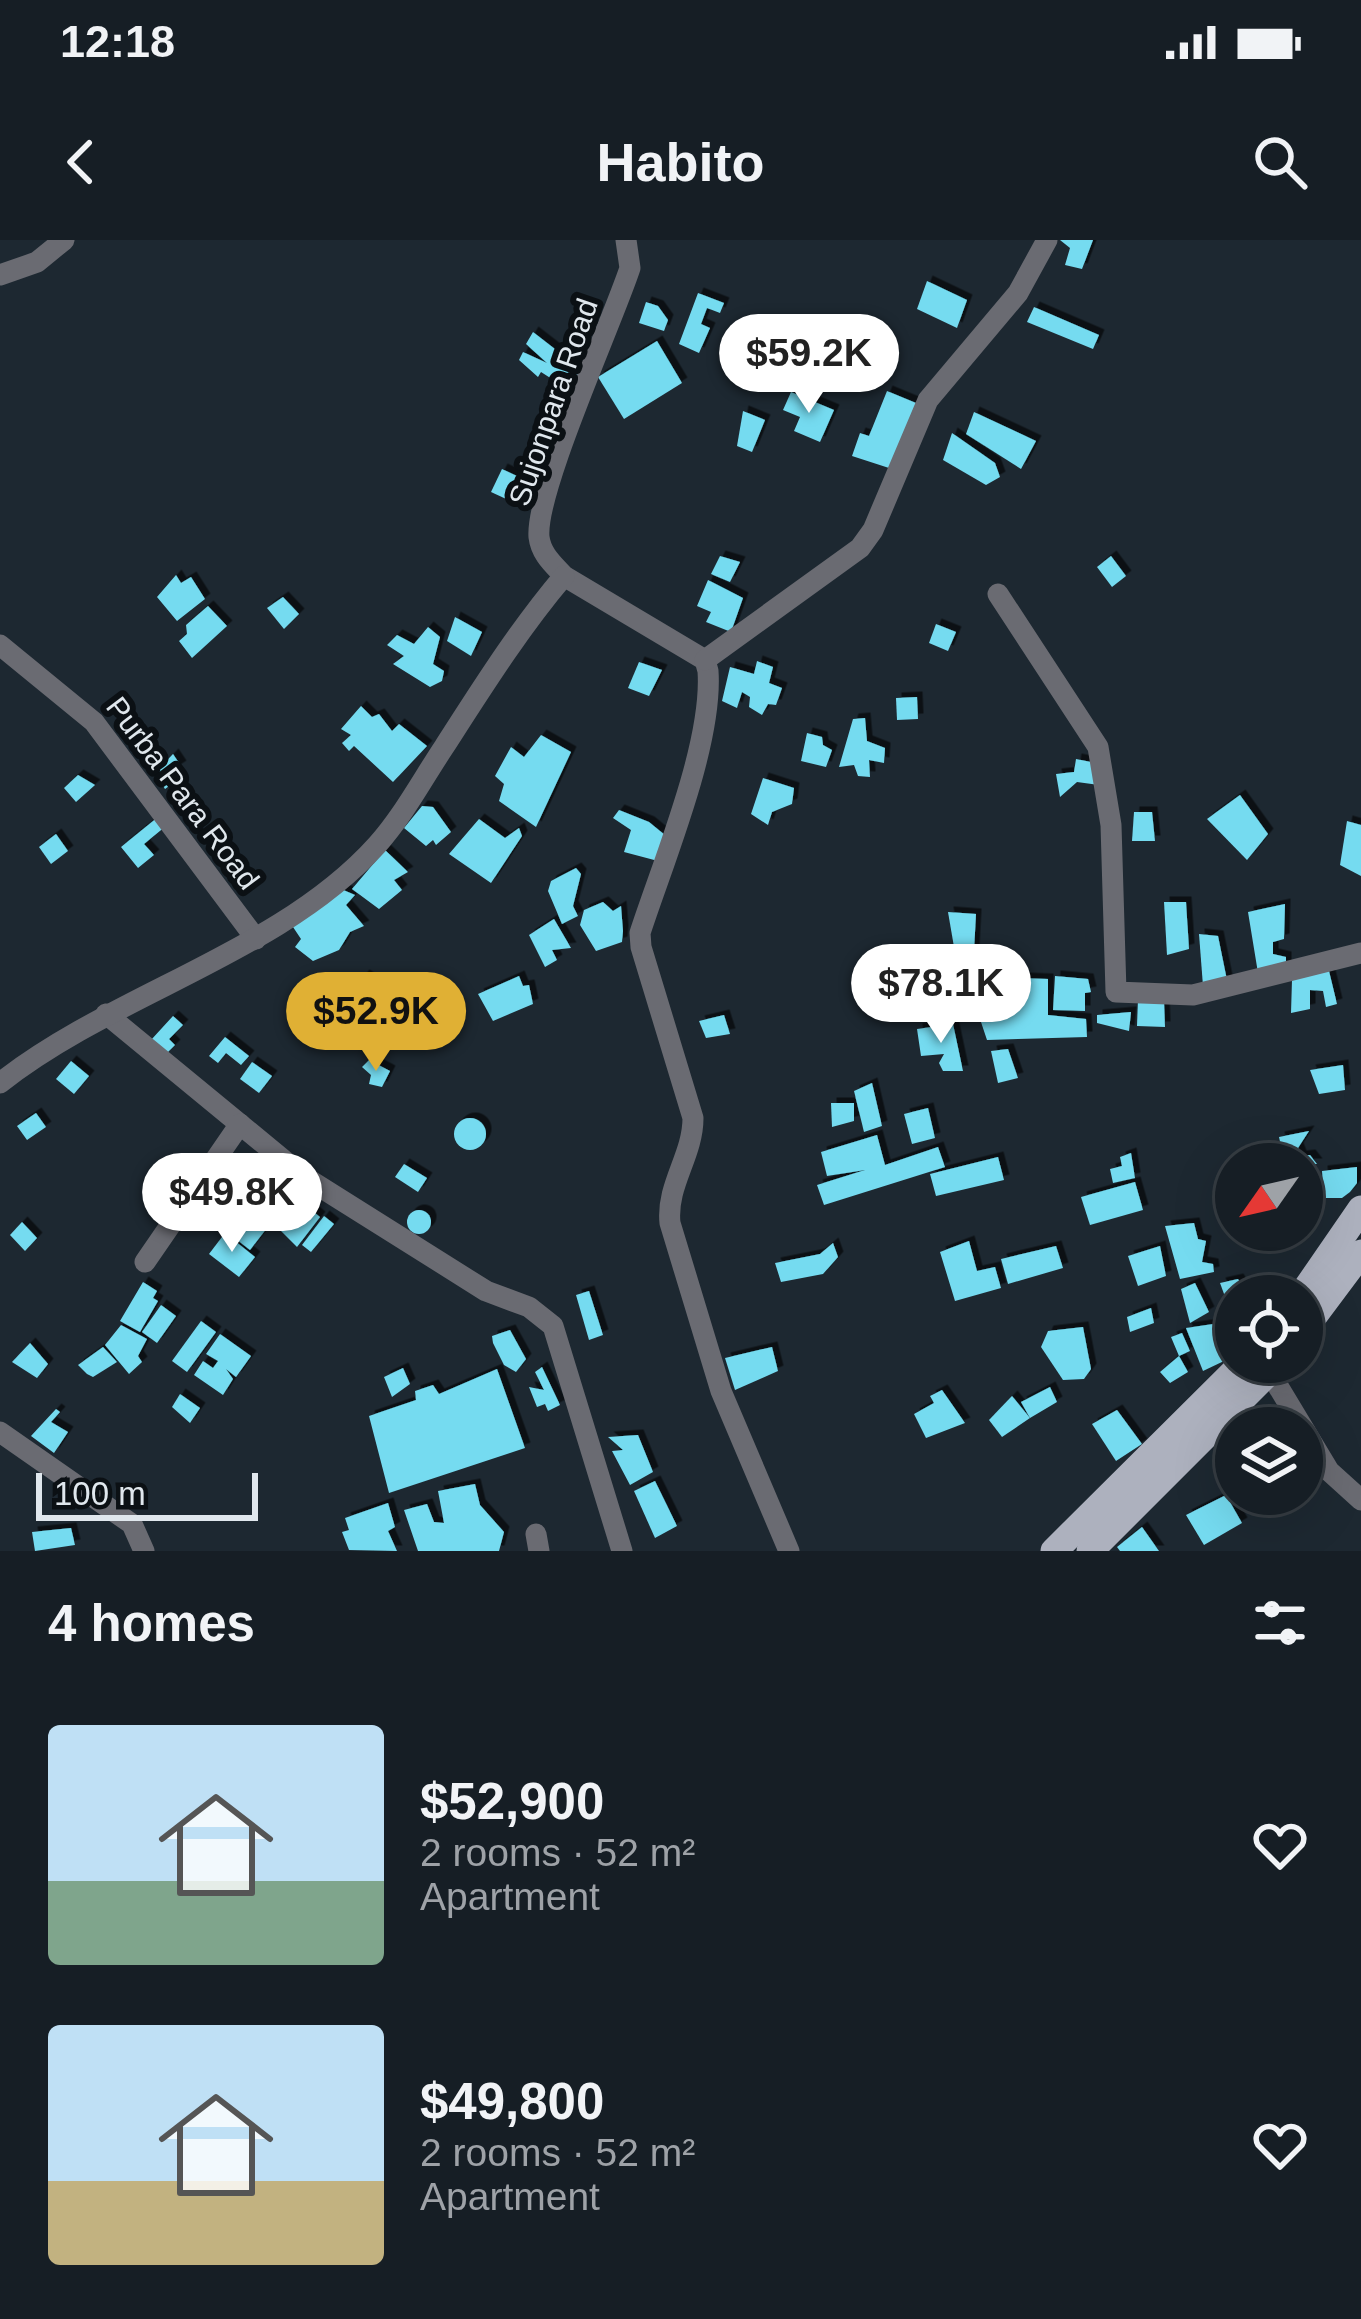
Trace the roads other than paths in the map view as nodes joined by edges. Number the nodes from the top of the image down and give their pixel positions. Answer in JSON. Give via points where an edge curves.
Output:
{"nodes":[{"id":1,"x":64,"y":240,"type":"edge"},
{"id":2,"x":626,"y":240,"type":"edge"},
{"id":3,"x":1047,"y":240,"type":"edge"},
{"id":4,"x":1,"y":272,"type":"edge"},
{"id":5,"x":565,"y":576,"type":"junction"},
{"id":6,"x":998,"y":594,"type":"dead end"},
{"id":7,"x":0,"y":645,"type":"edge"},
{"id":8,"x":705,"y":660,"type":"junction"},
{"id":9,"x":256,"y":939,"type":"junction"},
{"id":10,"x":1361,"y":953,"type":"edge"},
{"id":11,"x":106,"y":1014,"type":"junction"},
{"id":12,"x":0,"y":1083,"type":"edge"},
{"id":13,"x":240,"y":1124,"type":"junction"},
{"id":14,"x":1361,"y":1209,"type":"edge"},
{"id":15,"x":1361,"y":1255,"type":"edge"},
{"id":16,"x":145,"y":1262,"type":"dead end"},
{"id":17,"x":1315,"y":1275,"type":"edge"},
{"id":18,"x":1323,"y":1305,"type":"edge"},
{"id":19,"x":1245,"y":1383,"type":"edge"},
{"id":20,"x":1248,"y":1383,"type":"edge"},
{"id":21,"x":1275,"y":1383,"type":"edge"},
{"id":22,"x":0,"y":1432,"type":"edge"},
{"id":23,"x":1361,"y":1500,"type":"edge"},
{"id":24,"x":144,"y":1551,"type":"edge"},
{"id":25,"x":622,"y":1551,"type":"edge"},
{"id":26,"x":789,"y":1551,"type":"edge"},
{"id":27,"x":1054,"y":1551,"type":"edge"},
{"id":28,"x":1090,"y":1551,"type":"edge"}],
"edges":[{"from":1,"to":4,"type":"street","via":[[38,262]]},
{"from":2,"to":5,"type":"street","name":"Sujonpara Road","via":[[630,268],[548,489],[539,536]]},
{"from":3,"to":8,"type":"street","via":[[1018,293],[928,400],[860,548]]},
{"from":5,"to":8,"type":"street"},
{"from":5,"to":9,"type":"street","via":[[376,845]]},
{"from":6,"to":10,"type":"street","via":[[1098,747],[1111,825],[1116,992],[1193,995]]},
{"from":7,"to":9,"type":"street","name":"Purba Para Road","via":[[80,706]]},
{"from":8,"to":26,"type":"street","via":[[709,687],[687,790],[641,947],[693,1118],[693,1142],[668,1200],[670,1223],[721,1391]]},
{"from":9,"to":11,"type":"street"},
{"from":11,"to":12,"type":"street"},
{"from":11,"to":13,"type":"street"},
{"from":13,"to":16,"type":"street"},
{"from":13,"to":25,"type":"street","via":[[375,1223],[554,1326]]},
{"from":14,"to":17,"type":"main road"},
{"from":15,"to":18,"type":"main road"},
{"from":19,"to":27,"type":"main road"},
{"from":20,"to":28,"type":"main road"},
{"from":21,"to":23,"type":"street","via":[[1330,1471]]},
{"from":22,"to":24,"type":"street","via":[[132,1524]]}]}
